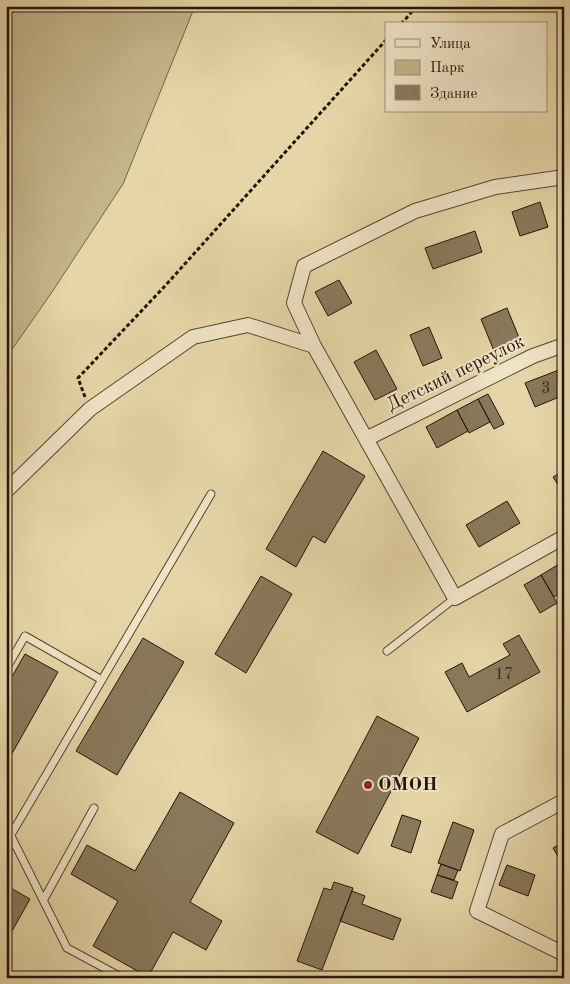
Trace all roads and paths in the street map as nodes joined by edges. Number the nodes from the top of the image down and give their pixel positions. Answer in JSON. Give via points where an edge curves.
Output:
{"nodes":[{"id":1,"x":417,"y":6,"type":"edge"},
{"id":2,"x":403,"y":22,"type":"edge"},
{"id":3,"x":385,"y":41,"type":"edge"},
{"id":4,"x":564,"y":177,"type":"edge"},
{"id":5,"x":564,"y":345,"type":"edge"},
{"id":6,"x":314,"y":346,"type":"junction"},
{"id":7,"x":90,"y":409,"type":"junction"},
{"id":8,"x":366,"y":439,"type":"junction"},
{"id":9,"x":6,"y":491,"type":"edge"},
{"id":10,"x":211,"y":494,"type":"dead end"},
{"id":11,"x":564,"y":538,"type":"edge"},
{"id":12,"x":455,"y":598,"type":"junction"},
{"id":13,"x":388,"y":651,"type":"dead end"},
{"id":14,"x":6,"y":669,"type":"edge"},
{"id":15,"x":102,"y":680,"type":"junction"},
{"id":16,"x":564,"y":801,"type":"edge"},
{"id":17,"x":94,"y":808,"type":"dead end"},
{"id":18,"x":6,"y":826,"type":"edge"},
{"id":19,"x":12,"y":833,"type":"junction"},
{"id":20,"x":6,"y":853,"type":"edge"},
{"id":21,"x":44,"y":898,"type":"junction"},
{"id":22,"x":564,"y":954,"type":"edge"},
{"id":23,"x":123,"y":978,"type":"edge"}],
"edges":[{"from":1,"to":2,"type":"path"},
{"from":3,"to":7,"type":"path","via":[[78,378]]},
{"from":4,"to":6,"type":"street","via":[[495,187],[415,211],[304,266],[294,303]]},
{"from":5,"to":8,"type":"street","name":"Детский переулок","via":[[533,356]]},
{"from":6,"to":7,"type":"street","via":[[248,325],[193,337]]},
{"from":6,"to":8,"type":"street"},
{"from":7,"to":9,"type":"street"},
{"from":8,"to":12,"type":"street"},
{"from":10,"to":15,"type":"lane"},
{"from":11,"to":12,"type":"street"},
{"from":12,"to":13,"type":"lane"},
{"from":14,"to":15,"type":"lane","via":[[25,636]]},
{"from":15,"to":19,"type":"lane"},
{"from":16,"to":22,"type":"street","via":[[502,834],[477,911]]},
{"from":17,"to":21,"type":"lane"},
{"from":18,"to":19,"type":"lane"},
{"from":19,"to":20,"type":"lane"},
{"from":19,"to":21,"type":"lane"},
{"from":21,"to":23,"type":"lane","via":[[67,948]]}]}
